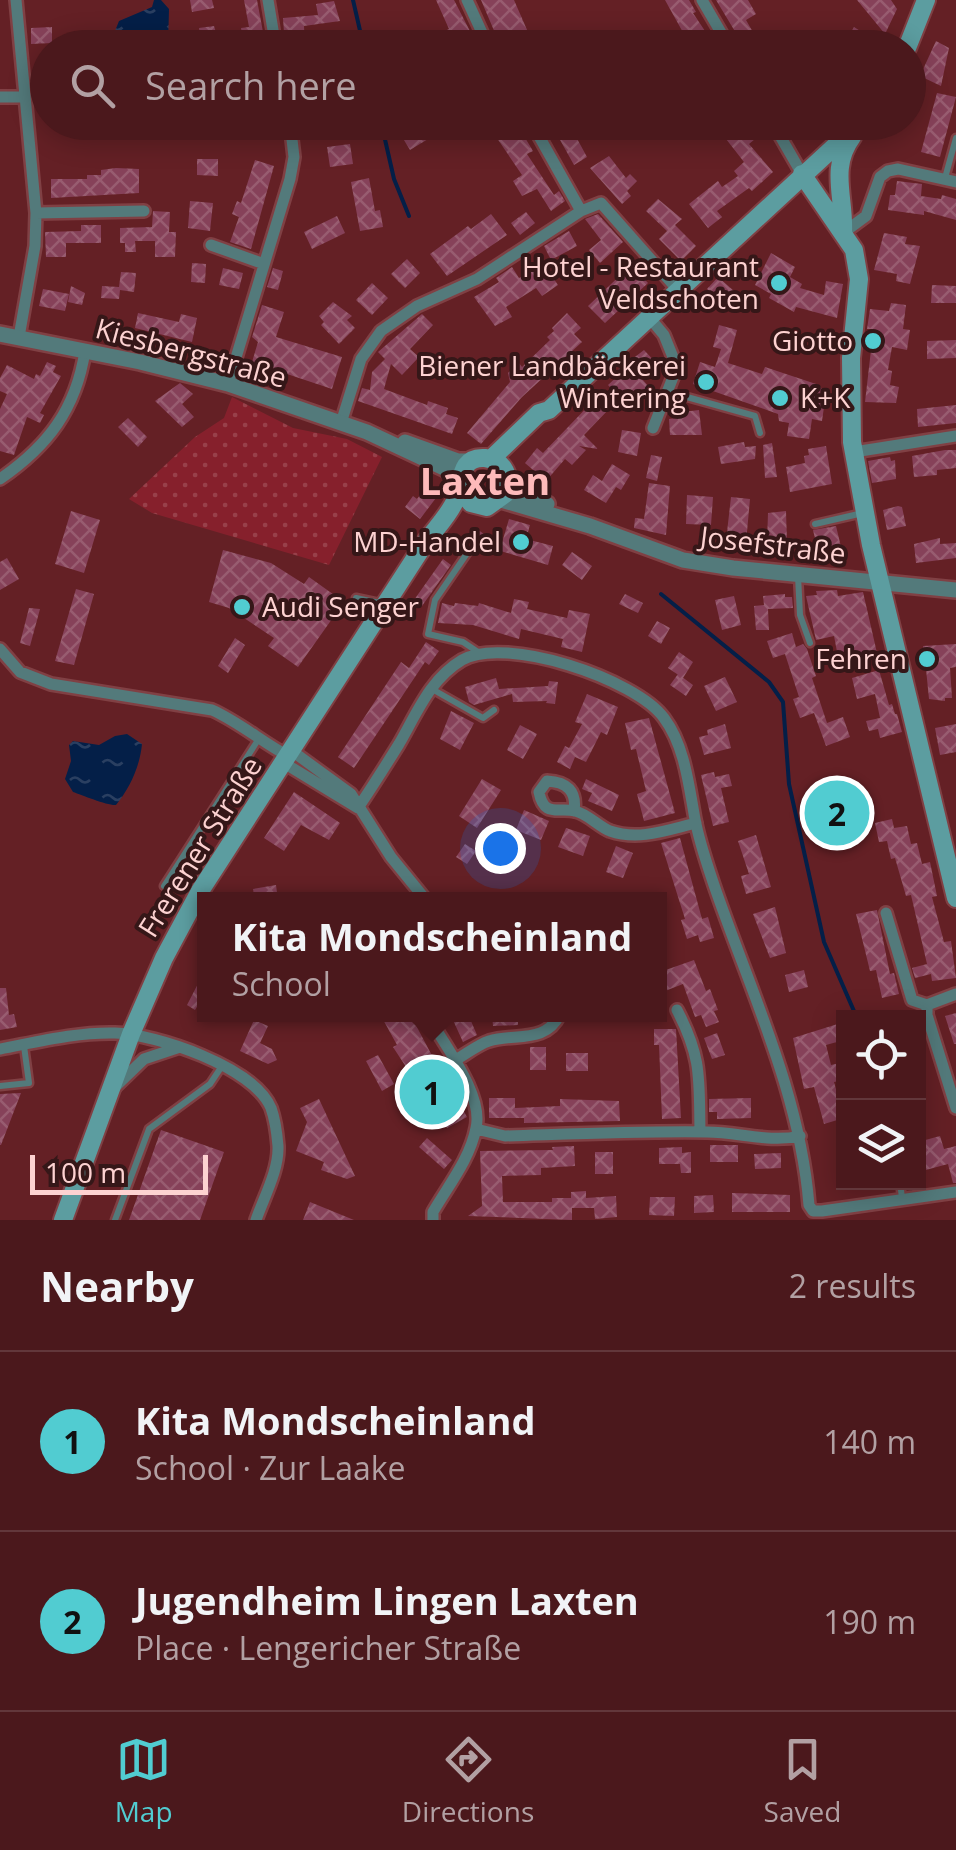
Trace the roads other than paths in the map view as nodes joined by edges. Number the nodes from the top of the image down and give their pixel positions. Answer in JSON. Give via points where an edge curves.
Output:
{"nodes":[{"id":1,"x":16,"y":0,"type":"edge"},
{"id":2,"x":268,"y":0,"type":"edge"},
{"id":3,"x":467,"y":0,"type":"edge"},
{"id":4,"x":702,"y":0,"type":"edge"},
{"id":5,"x":926,"y":0,"type":"edge"},
{"id":6,"x":273,"y":30,"type":"edge"},
{"id":7,"x":481,"y":30,"type":"edge"},
{"id":8,"x":720,"y":30,"type":"edge"},
{"id":9,"x":915,"y":30,"type":"edge"},
{"id":10,"x":0,"y":96,"type":"edge"},
{"id":11,"x":23,"y":97,"type":"junction"},
{"id":12,"x":956,"y":138,"type":"edge"},
{"id":13,"x":291,"y":140,"type":"edge"},
{"id":14,"x":541,"y":140,"type":"edge"},
{"id":15,"x":782,"y":140,"type":"edge"},
{"id":16,"x":841,"y":140,"type":"edge"},
{"id":17,"x":849,"y":140,"type":"edge"},
{"id":18,"x":802,"y":174,"type":"junction"},
{"id":19,"x":950,"y":180,"type":"edge"},
{"id":20,"x":144,"y":210,"type":"dead end"},
{"id":21,"x":581,"y":210,"type":"junction"},
{"id":22,"x":36,"y":213,"type":"junction"},
{"id":23,"x":842,"y":233,"type":"junction"},
{"id":24,"x":211,"y":245,"type":"dead end"},
{"id":25,"x":264,"y":264,"type":"junction"},
{"id":26,"x":678,"y":290,"type":"junction"},
{"id":27,"x":649,"y":317,"type":"junction"},
{"id":28,"x":0,"y":334,"type":"edge"},
{"id":29,"x":19,"y":338,"type":"junction"},
{"id":30,"x":84,"y":351,"type":"junction"},
{"id":31,"x":228,"y":384,"type":"junction"},
{"id":32,"x":669,"y":392,"type":"junction"},
{"id":33,"x":341,"y":422,"type":"junction"},
{"id":34,"x":652,"y":428,"type":"dead end"},
{"id":35,"x":367,"y":432,"type":"junction"},
{"id":36,"x":760,"y":433,"type":"dead end"},
{"id":37,"x":956,"y":436,"type":"edge"},
{"id":38,"x":854,"y":452,"type":"junction"},
{"id":39,"x":470,"y":462,"type":"junction"},
{"id":40,"x":501,"y":478,"type":"junction"},
{"id":41,"x":0,"y":479,"type":"edge"},
{"id":42,"x":459,"y":484,"type":"junction"},
{"id":43,"x":474,"y":505,"type":"junction"},
{"id":44,"x":864,"y":513,"type":"junction"},
{"id":45,"x":815,"y":524,"type":"dead end"},
{"id":46,"x":468,"y":552,"type":"dead end"},
{"id":47,"x":798,"y":575,"type":"junction"},
{"id":48,"x":403,"y":579,"type":"junction"},
{"id":49,"x":882,"y":583,"type":"junction"},
{"id":50,"x":956,"y":590,"type":"edge"},
{"id":51,"x":356,"y":598,"type":"dead end"},
{"id":52,"x":385,"y":605,"type":"junction"},
{"id":53,"x":810,"y":643,"type":"dead end"},
{"id":54,"x":0,"y":649,"type":"edge"},
{"id":55,"x":480,"y":652,"type":"junction"},
{"id":56,"x":430,"y":688,"type":"junction"},
{"id":57,"x":494,"y":710,"type":"dead end"},
{"id":58,"x":258,"y":740,"type":"junction"},
{"id":59,"x":288,"y":757,"type":"junction"},
{"id":60,"x":358,"y":808,"type":"junction"},
{"id":61,"x":574,"y":811,"type":"dead end"},
{"id":62,"x":696,"y":823,"type":"junction"},
{"id":63,"x":164,"y":886,"type":"dead end"},
{"id":64,"x":199,"y":892,"type":"edge"},
{"id":65,"x":419,"y":892,"type":"edge"},
{"id":66,"x":197,"y":896,"type":"edge"},
{"id":67,"x":956,"y":898,"type":"edge"},
{"id":68,"x":886,"y":913,"type":"dead end"},
{"id":69,"x":956,"y":994,"type":"edge"},
{"id":70,"x":927,"y":1005,"type":"junction"},
{"id":71,"x":677,"y":1010,"type":"dead end"},
{"id":72,"x":432,"y":1022,"type":"edge"},
{"id":73,"x":554,"y":1022,"type":"edge"},
{"id":74,"x":131,"y":1034,"type":"junction"},
{"id":75,"x":24,"y":1045,"type":"junction"},
{"id":76,"x":177,"y":1048,"type":"junction"},
{"id":77,"x":0,"y":1049,"type":"edge"},
{"id":78,"x":454,"y":1061,"type":"junction"},
{"id":79,"x":223,"y":1065,"type":"junction"},
{"id":80,"x":0,"y":1086,"type":"edge"},
{"id":81,"x":109,"y":1094,"type":"junction"},
{"id":82,"x":956,"y":1108,"type":"edge"},
{"id":83,"x":476,"y":1128,"type":"junction"},
{"id":84,"x":700,"y":1132,"type":"junction"},
{"id":85,"x":800,"y":1136,"type":"junction"},
{"id":86,"x":901,"y":1190,"type":"edge"},
{"id":87,"x":956,"y":1192,"type":"edge"},
{"id":88,"x":902,"y":1200,"type":"junction"},
{"id":89,"x":813,"y":1215,"type":"edge"},
{"id":90,"x":63,"y":1220,"type":"edge"},
{"id":91,"x":115,"y":1220,"type":"edge"},
{"id":92,"x":256,"y":1220,"type":"edge"},
{"id":93,"x":433,"y":1220,"type":"edge"}],
"edges":[{"from":1,"to":11,"type":"street"},
{"from":2,"to":6,"type":"street"},
{"from":3,"to":7,"type":"street"},
{"from":4,"to":8,"type":"street"},
{"from":5,"to":9,"type":"main road"},
{"from":10,"to":11,"type":"street"},
{"from":11,"to":22,"type":"street"},
{"from":12,"to":19,"type":"lane"},
{"from":13,"to":25,"type":"street","via":[[293,167]]},
{"from":14,"to":21,"type":"street"},
{"from":15,"to":18,"type":"street"},
{"from":16,"to":18,"type":"main road"},
{"from":17,"to":23,"type":"main road","via":[[839,164]]},
{"from":18,"to":23,"type":"main road"},
{"from":18,"to":26,"type":"main road"},
{"from":19,"to":23,"type":"street","via":[[888,171],[866,216]]},
{"from":20,"to":22,"type":"street"},
{"from":21,"to":26,"type":"street","via":[[601,202]]},
{"from":21,"to":33,"type":"street","via":[[477,279],[381,331],[362,359]]},
{"from":22,"to":29,"type":"street"},
{"from":23,"to":38,"type":"main road","via":[[860,279],[851,358]]},
{"from":24,"to":25,"type":"street"},
{"from":25,"to":31,"type":"street"},
{"from":26,"to":27,"type":"main road"},
{"from":27,"to":32,"type":"street","via":[[674,352]]},
{"from":27,"to":40,"type":"main road","via":[[540,413]]},
{"from":28,"to":29,"type":"street","name":"Kiesbergstraße"},
{"from":29,"to":30,"type":"street","name":"Kiesbergstraße"},
{"from":30,"to":31,"type":"street","name":"Kiesbergstraße"},
{"from":30,"to":41,"type":"street","via":[[63,418],[39,450]]},
{"from":31,"to":33,"type":"street","name":"Kiesbergstraße"},
{"from":32,"to":34,"type":"street"},
{"from":32,"to":36,"type":"lane","via":[[756,416]]},
{"from":33,"to":35,"type":"street","name":"Kiesbergstraße"},
{"from":35,"to":39,"type":"street","name":"Kiesbergstraße"},
{"from":35,"to":42,"type":"street","name":"Kiesbergstraße","via":[[446,469]]},
{"from":37,"to":38,"type":"street"},
{"from":38,"to":44,"type":"main road"},
{"from":39,"to":40,"type":"main road"},
{"from":39,"to":42,"type":"main road"},
{"from":40,"to":43,"type":"main road","via":[[488,507]]},
{"from":40,"to":47,"type":"street","name":"Josefstraße","via":[[590,526],[683,560]]},
{"from":42,"to":43,"type":"main road"},
{"from":42,"to":48,"type":"main road","name":"Frerener Straße","via":[[455,502]]},
{"from":43,"to":48,"type":"main road","name":"Frerener Straße"},
{"from":44,"to":45,"type":"lane"},
{"from":44,"to":49,"type":"main road"},
{"from":46,"to":55,"type":"lane","via":[[435,600],[428,634]]},
{"from":47,"to":49,"type":"street","name":"Josefstraße"},
{"from":47,"to":53,"type":"lane"},
{"from":48,"to":52,"type":"main road","name":"Frerener Straße"},
{"from":49,"to":50,"type":"street","name":"Josefstraße"},
{"from":49,"to":67,"type":"main road"},
{"from":51,"to":52,"type":"lane"},
{"from":52,"to":59,"type":"main road","name":"Frerener Straße"},
{"from":54,"to":58,"type":"street","via":[[20,672],[38,680],[212,710]]},
{"from":55,"to":56,"type":"street"},
{"from":55,"to":62,"type":"street","via":[[586,669],[650,703],[678,746]]},
{"from":56,"to":57,"type":"lane","via":[[484,718]]},
{"from":56,"to":60,"type":"street"},
{"from":58,"to":59,"type":"street"},
{"from":58,"to":63,"type":"lane"},
{"from":59,"to":60,"type":"street","via":[[351,794]]},
{"from":59,"to":64,"type":"main road","name":"Frerener Straße"},
{"from":60,"to":65,"type":"street"},
{"from":61,"to":62,"type":"street","via":[[630,836]]},
{"from":62,"to":85,"type":"street"},
{"from":66,"to":74,"type":"main road","name":"Frerener Straße"},
{"from":68,"to":70,"type":"street","via":[[912,1000]]},
{"from":69,"to":70,"type":"street"},
{"from":70,"to":82,"type":"street"},
{"from":71,"to":84,"type":"street","via":[[698,1060]]},
{"from":72,"to":78,"type":"street"},
{"from":73,"to":78,"type":"street","via":[[526,1039],[490,1041]]},
{"from":74,"to":75,"type":"street"},
{"from":74,"to":76,"type":"street"},
{"from":74,"to":81,"type":"main road","name":"Frerener Straße"},
{"from":75,"to":77,"type":"street"},
{"from":75,"to":80,"type":"lane","via":[[29,1083]]},
{"from":76,"to":79,"type":"street"},
{"from":76,"to":81,"type":"street","via":[[136,1064]]},
{"from":78,"to":83,"type":"street","via":[[475,1098]]},
{"from":79,"to":91,"type":"lane","via":[[210,1084],[150,1129]]},
{"from":79,"to":92,"type":"street","via":[[253,1085],[270,1106],[275,1128],[278,1150]]},
{"from":81,"to":90,"type":"main road","name":"Frerener Straße"},
{"from":83,"to":84,"type":"street","via":[[505,1136]]},
{"from":83,"to":93,"type":"street"},
{"from":84,"to":85,"type":"street"},
{"from":85,"to":89,"type":"street"},
{"from":86,"to":88,"type":"lane"},
{"from":87,"to":88,"type":"street"},
{"from":88,"to":89,"type":"street"}]}
